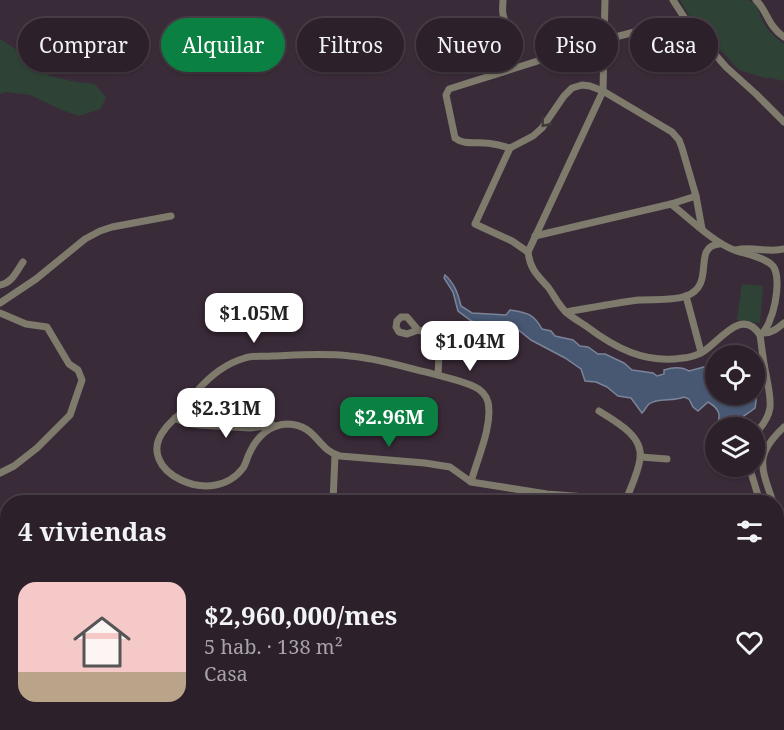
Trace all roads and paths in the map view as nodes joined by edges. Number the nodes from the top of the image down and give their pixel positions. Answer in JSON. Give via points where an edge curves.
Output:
{"nodes":[{"id":1,"x":504,"y":0,"type":"edge"},
{"id":2,"x":605,"y":0,"type":"edge"},
{"id":3,"x":673,"y":0,"type":"edge"},
{"id":4,"x":756,"y":0,"type":"edge"},
{"id":5,"x":605,"y":18,"type":"edge"},
{"id":6,"x":683,"y":18,"type":"edge"},
{"id":7,"x":784,"y":37,"type":"edge"},
{"id":8,"x":718,"y":58,"type":"edge"},
{"id":9,"x":535,"y":62,"type":"edge"},
{"id":10,"x":603,"y":72,"type":"edge"},
{"id":11,"x":489,"y":76,"type":"junction"},
{"id":12,"x":603,"y":91,"type":"junction"},
{"id":13,"x":784,"y":122,"type":"edge"},
{"id":14,"x":510,"y":148,"type":"junction"},
{"id":15,"x":696,"y":196,"type":"junction"},
{"id":16,"x":670,"y":204,"type":"junction"},
{"id":17,"x":171,"y":216,"type":"dead end"},
{"id":18,"x":702,"y":229,"type":"junction"},
{"id":19,"x":536,"y":236,"type":"junction"},
{"id":20,"x":719,"y":243,"type":"junction"},
{"id":21,"x":784,"y":249,"type":"edge"},
{"id":22,"x":735,"y":251,"type":"junction"},
{"id":23,"x":528,"y":252,"type":"junction"},
{"id":24,"x":22,"y":262,"type":"dead end"},
{"id":25,"x":0,"y":285,"type":"edge"},
{"id":26,"x":686,"y":296,"type":"junction"},
{"id":27,"x":0,"y":303,"type":"edge"},
{"id":28,"x":566,"y":312,"type":"junction"},
{"id":29,"x":0,"y":313,"type":"edge"},
{"id":30,"x":784,"y":323,"type":"edge"},
{"id":31,"x":418,"y":330,"type":"dead end"},
{"id":32,"x":762,"y":334,"type":"junction"},
{"id":33,"x":701,"y":352,"type":"junction"},
{"id":34,"x":438,"y":375,"type":"junction"},
{"id":35,"x":599,"y":411,"type":"dead end"},
{"id":36,"x":176,"y":418,"type":"junction"},
{"id":37,"x":765,"y":423,"type":"edge"},
{"id":38,"x":282,"y":424,"type":"junction"},
{"id":39,"x":784,"y":427,"type":"edge"},
{"id":40,"x":335,"y":455,"type":"junction"},
{"id":41,"x":641,"y":457,"type":"junction"},
{"id":42,"x":668,"y":459,"type":"dead end"},
{"id":43,"x":0,"y":473,"type":"edge"},
{"id":44,"x":752,"y":477,"type":"edge"},
{"id":45,"x":471,"y":482,"type":"junction"},
{"id":46,"x":333,"y":495,"type":"edge"},
{"id":47,"x":560,"y":495,"type":"edge"},
{"id":48,"x":628,"y":495,"type":"edge"},
{"id":49,"x":758,"y":495,"type":"edge"},
{"id":50,"x":771,"y":495,"type":"edge"}],
"edges":[{"from":1,"to":11,"type":"street","via":[[510,44],[492,63]]},
{"from":2,"to":5,"type":"street"},
{"from":3,"to":6,"type":"street"},
{"from":4,"to":7,"type":"street","via":[[771,25]]},
{"from":8,"to":13,"type":"street"},
{"from":9,"to":11,"type":"street"},
{"from":10,"to":12,"type":"street"},
{"from":11,"to":14,"type":"street","via":[[447,91],[455,138]]},
{"from":12,"to":14,"type":"street","one_way":true,"via":[[582,85],[572,88],[542,128]]},
{"from":12,"to":15,"type":"street","via":[[672,132],[682,148]]},
{"from":12,"to":19,"type":"street"},
{"from":14,"to":23,"type":"street","via":[[475,224]]},
{"from":15,"to":16,"type":"street"},
{"from":15,"to":18,"type":"street"},
{"from":16,"to":18,"type":"street"},
{"from":16,"to":19,"type":"street"},
{"from":17,"to":27,"type":"street","via":[[124,224],[92,235]]},
{"from":18,"to":20,"type":"street"},
{"from":19,"to":23,"type":"street"},
{"from":20,"to":22,"type":"street"},
{"from":20,"to":26,"type":"street","via":[[705,253],[701,283]]},
{"from":21,"to":22,"type":"street"},
{"from":22,"to":32,"type":"street","via":[[767,262],[776,272],[778,290]]},
{"from":23,"to":28,"type":"street","via":[[529,264]]},
{"from":24,"to":25,"type":"street","via":[[12,278]]},
{"from":26,"to":28,"type":"street"},
{"from":26,"to":33,"type":"street"},
{"from":28,"to":33,"type":"street","via":[[632,354],[684,358]]},
{"from":29,"to":43,"type":"street","via":[[26,324],[47,327],[82,380],[70,415],[37,448]]},
{"from":30,"to":32,"type":"street"},
{"from":31,"to":34,"type":"street","via":[[440,336]]},
{"from":32,"to":33,"type":"street","via":[[739,324]]},
{"from":32,"to":37,"type":"street","via":[[771,400]]},
{"from":34,"to":36,"type":"street","via":[[350,356],[248,357],[230,363],[211,377]]},
{"from":34,"to":45,"type":"street","via":[[473,386],[488,402],[488,427]]},
{"from":35,"to":41,"type":"street","via":[[626,428],[639,445]]},
{"from":36,"to":38,"type":"street","via":[[186,423],[250,428]]},
{"from":36,"to":38,"type":"street","via":[[163,430],[158,442],[160,462],[165,470],[182,480],[206,487],[233,477],[243,468],[262,433]]},
{"from":38,"to":40,"type":"street","via":[[311,432]]},
{"from":39,"to":50,"type":"street","via":[[768,444],[763,461]]},
{"from":40,"to":45,"type":"street","via":[[450,467]]},
{"from":40,"to":46,"type":"street"},
{"from":41,"to":42,"type":"street"},
{"from":41,"to":48,"type":"street"},
{"from":44,"to":49,"type":"street"},
{"from":45,"to":47,"type":"street"}]}
